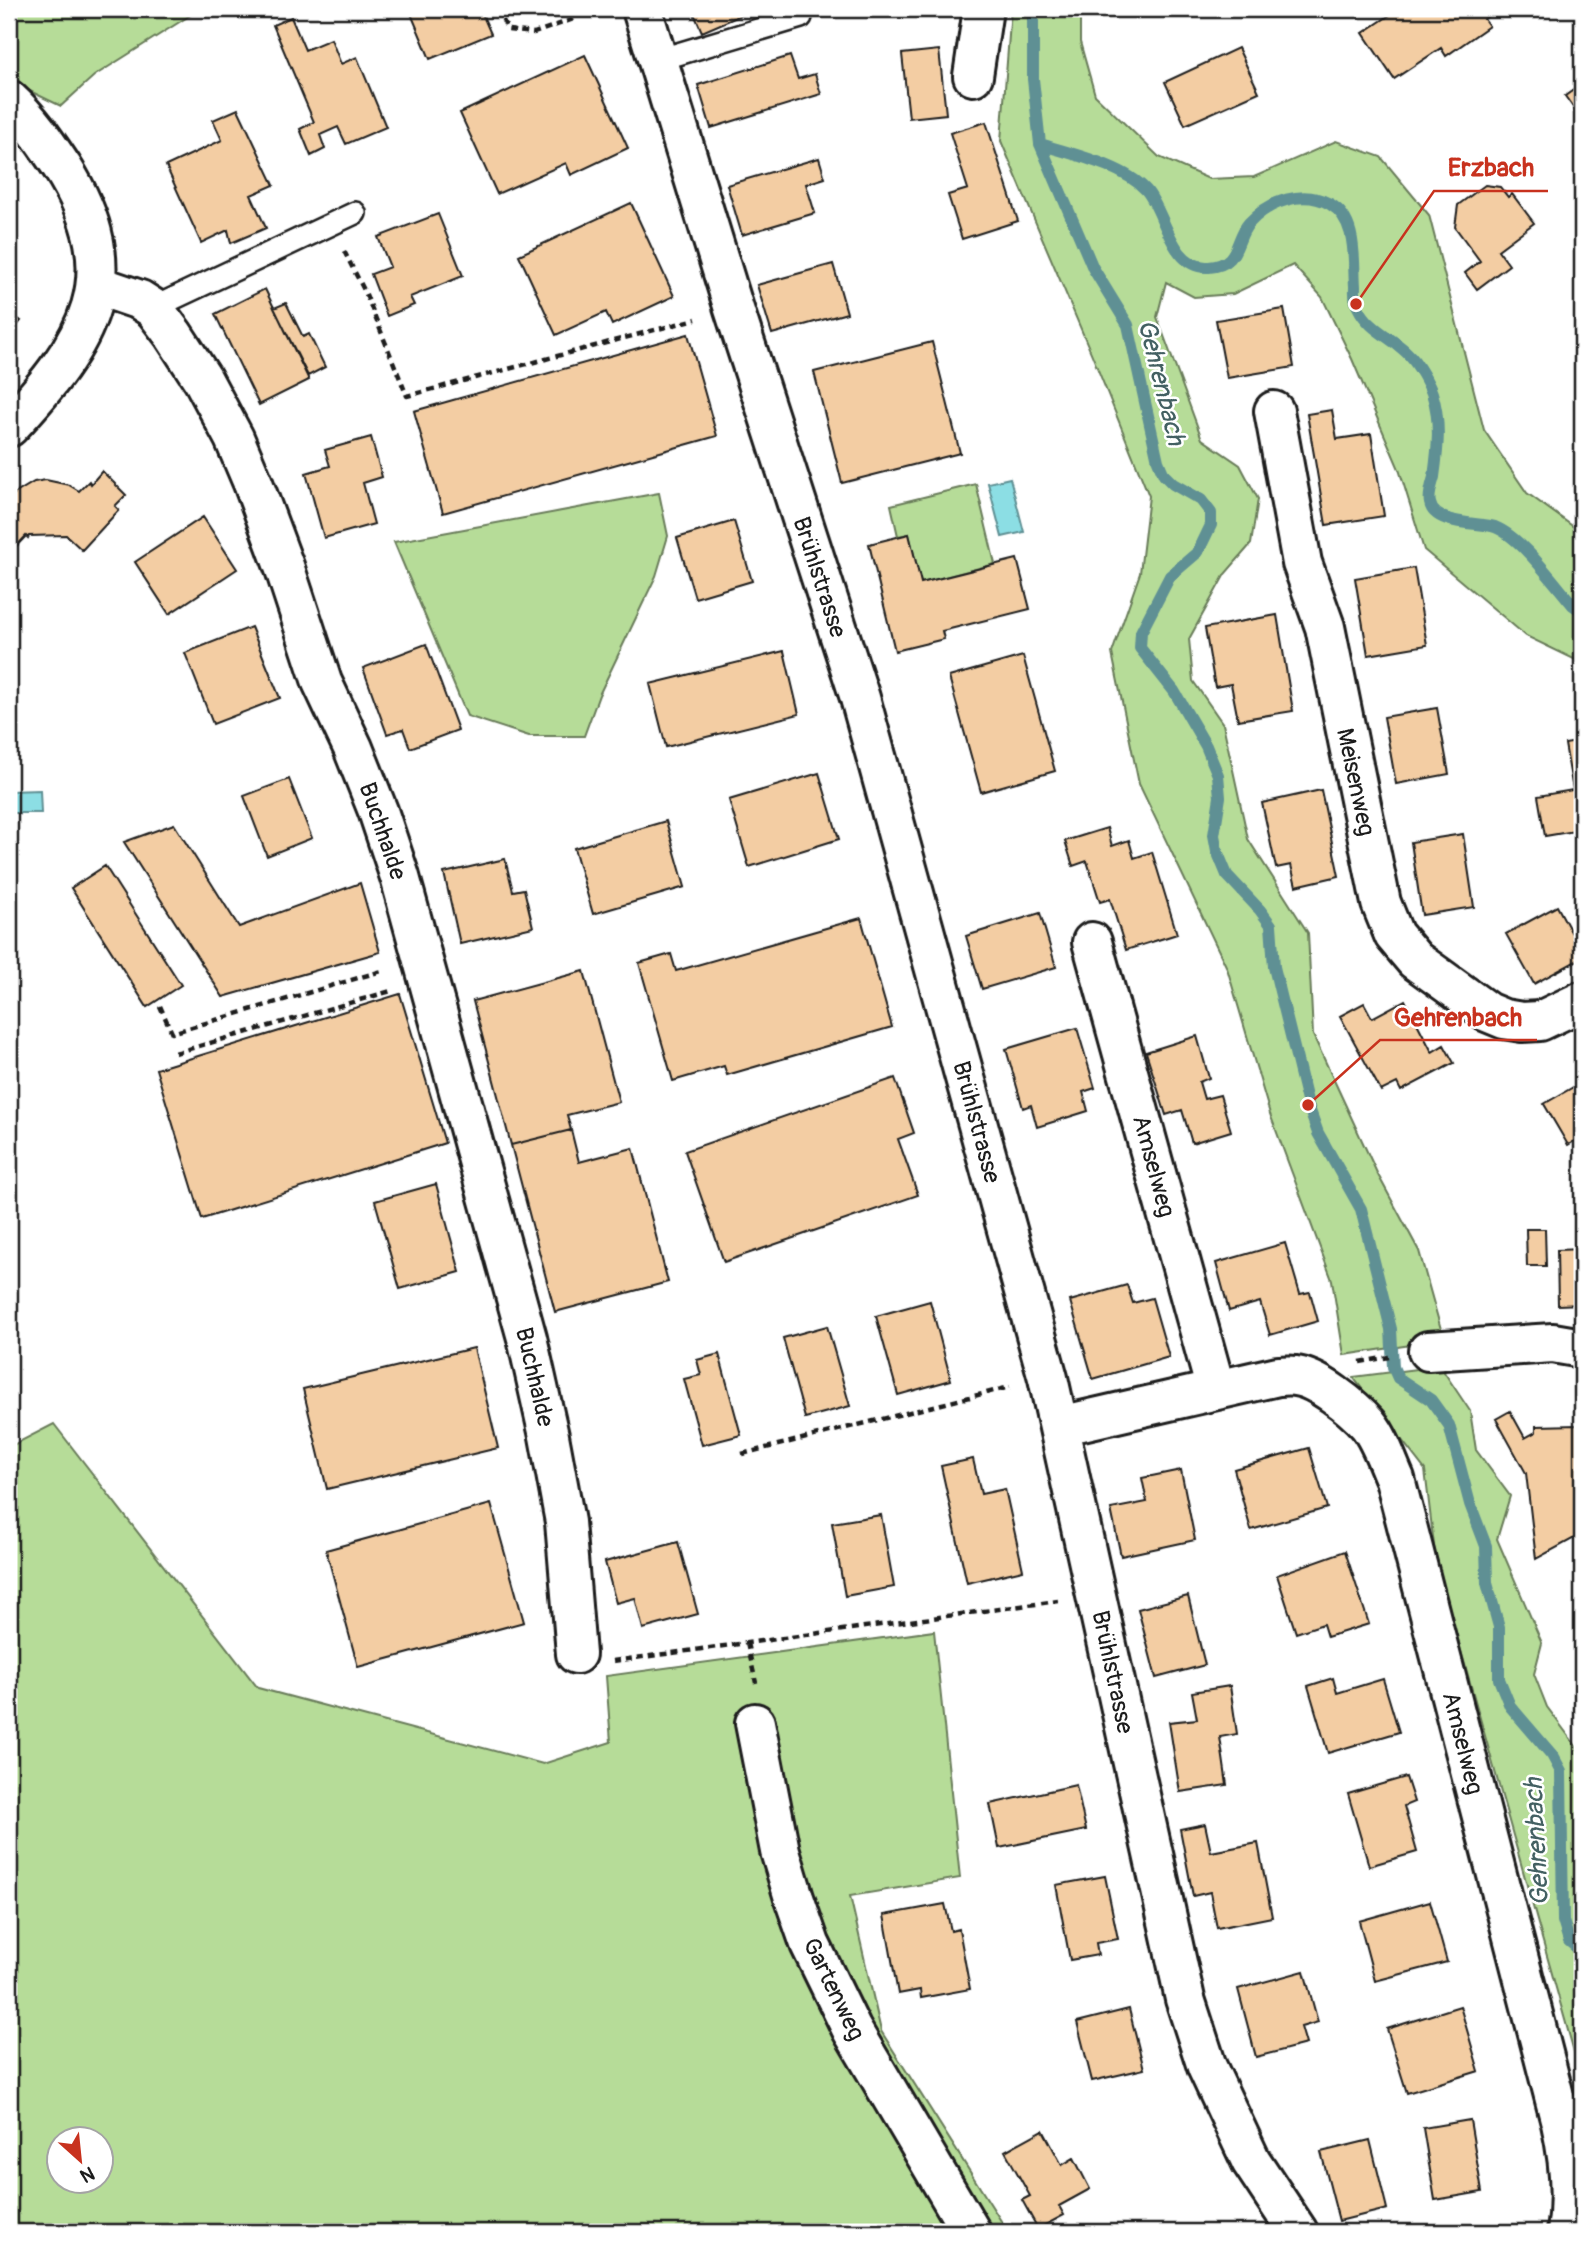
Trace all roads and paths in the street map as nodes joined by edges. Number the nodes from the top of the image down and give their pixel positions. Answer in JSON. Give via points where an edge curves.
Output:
{"nodes":[{"id":1,"x":498,"y":9,"type":"edge"},
{"id":2,"x":580,"y":9,"type":"edge"},
{"id":3,"x":642,"y":9,"type":"edge"},
{"id":4,"x":799,"y":9,"type":"edge"},
{"id":5,"x":983,"y":9,"type":"edge"},
{"id":6,"x":658,"y":60,"type":"junction"},
{"id":7,"x":973,"y":76,"type":"dead end"},
{"id":8,"x":9,"y":100,"type":"edge"},
{"id":9,"x":355,"y":213,"type":"dead end"},
{"id":10,"x":330,"y":225,"type":"junction"},
{"id":11,"x":96,"y":285,"type":"junction"},
{"id":12,"x":153,"y":309,"type":"junction"},
{"id":13,"x":683,"y":323,"type":"dead end"},
{"id":14,"x":1274,"y":411,"type":"dead end"},
{"id":15,"x":9,"y":427,"type":"edge"},
{"id":16,"x":1092,"y":942,"type":"dead end"},
{"id":17,"x":426,"y":969,"type":"junction"},
{"id":18,"x":1582,"y":1001,"type":"edge"},
{"id":19,"x":160,"y":1006,"type":"dead end"},
{"id":20,"x":175,"y":1053,"type":"dead end"},
{"id":21,"x":1582,"y":1348,"type":"edge"},
{"id":22,"x":1428,"y":1350,"type":"dead end"},
{"id":23,"x":1048,"y":1378,"type":"junction"},
{"id":24,"x":1216,"y":1390,"type":"junction"},
{"id":25,"x":1060,"y":1426,"type":"junction"},
{"id":26,"x":742,"y":1454,"type":"dead end"},
{"id":27,"x":1052,"y":1602,"type":"dead end"},
{"id":28,"x":747,"y":1643,"type":"junction"},
{"id":29,"x":576,"y":1654,"type":"dead end"},
{"id":30,"x":618,"y":1660,"type":"dead end"},
{"id":31,"x":756,"y":1707,"type":"joint"},
{"id":32,"x":971,"y":2232,"type":"edge"},
{"id":33,"x":1298,"y":2232,"type":"edge"},
{"id":34,"x":1567,"y":2232,"type":"edge"}],
"edges":[{"from":1,"to":2,"type":"path","via":[[508,30],[534,33],[571,20]]},
{"from":3,"to":6,"type":"street","name":"Brühlstrasse"},
{"from":4,"to":6,"type":"lane","via":[[800,17]]},
{"from":5,"to":7,"type":"street"},
{"from":6,"to":23,"type":"street","name":"Brühlstrasse","via":[[860,698]]},
{"from":8,"to":11,"type":"street","via":[[50,149],[85,207],[95,246]]},
{"from":9,"to":10,"type":"lane"},
{"from":10,"to":12,"type":"lane"},
{"from":10,"to":13,"type":"path","via":[[365,292],[407,396]]},
{"from":11,"to":12,"type":"street","name":"Buchhalde","via":[[141,300]]},
{"from":11,"to":15,"type":"street","via":[[92,306],[70,352]]},
{"from":12,"to":17,"type":"street","name":"Buchhalde","via":[[203,380],[253,483],[322,682],[378,811]]},
{"from":14,"to":18,"type":"street","name":"Meisenweg","via":[[1302,562],[1325,627],[1381,903],[1394,935],[1415,961],[1504,1019],[1540,1021]]},
{"from":16,"to":24,"type":"street","name":"Amselweg"},
{"from":17,"to":19,"type":"path","via":[[172,1033]]},
{"from":17,"to":20,"type":"path"},
{"from":17,"to":29,"type":"street","name":"Buchhalde","via":[[527,1338],[549,1436],[565,1522]]},
{"from":21,"to":22,"type":"street","via":[[1553,1343]]},
{"from":23,"to":25,"type":"street","name":"Brühlstrasse"},
{"from":23,"to":26,"type":"path"},
{"from":24,"to":25,"type":"street","name":"Amselweg"},
{"from":24,"to":34,"type":"street","name":"Amselweg","via":[[1278,1376],[1306,1379],[1350,1406],[1369,1425],[1395,1479],[1561,2123],[1569,2168]]},
{"from":25,"to":33,"type":"street","name":"Brühlstrasse","via":[[1185,1999],[1207,2067],[1251,2161]]},
{"from":27,"to":28,"type":"path"},
{"from":28,"to":30,"type":"path"},
{"from":28,"to":31,"type":"path"},
{"from":31,"to":32,"type":"street","name":"Gartenweg","via":[[780,1851],[810,1944],[852,2030]]}]}
